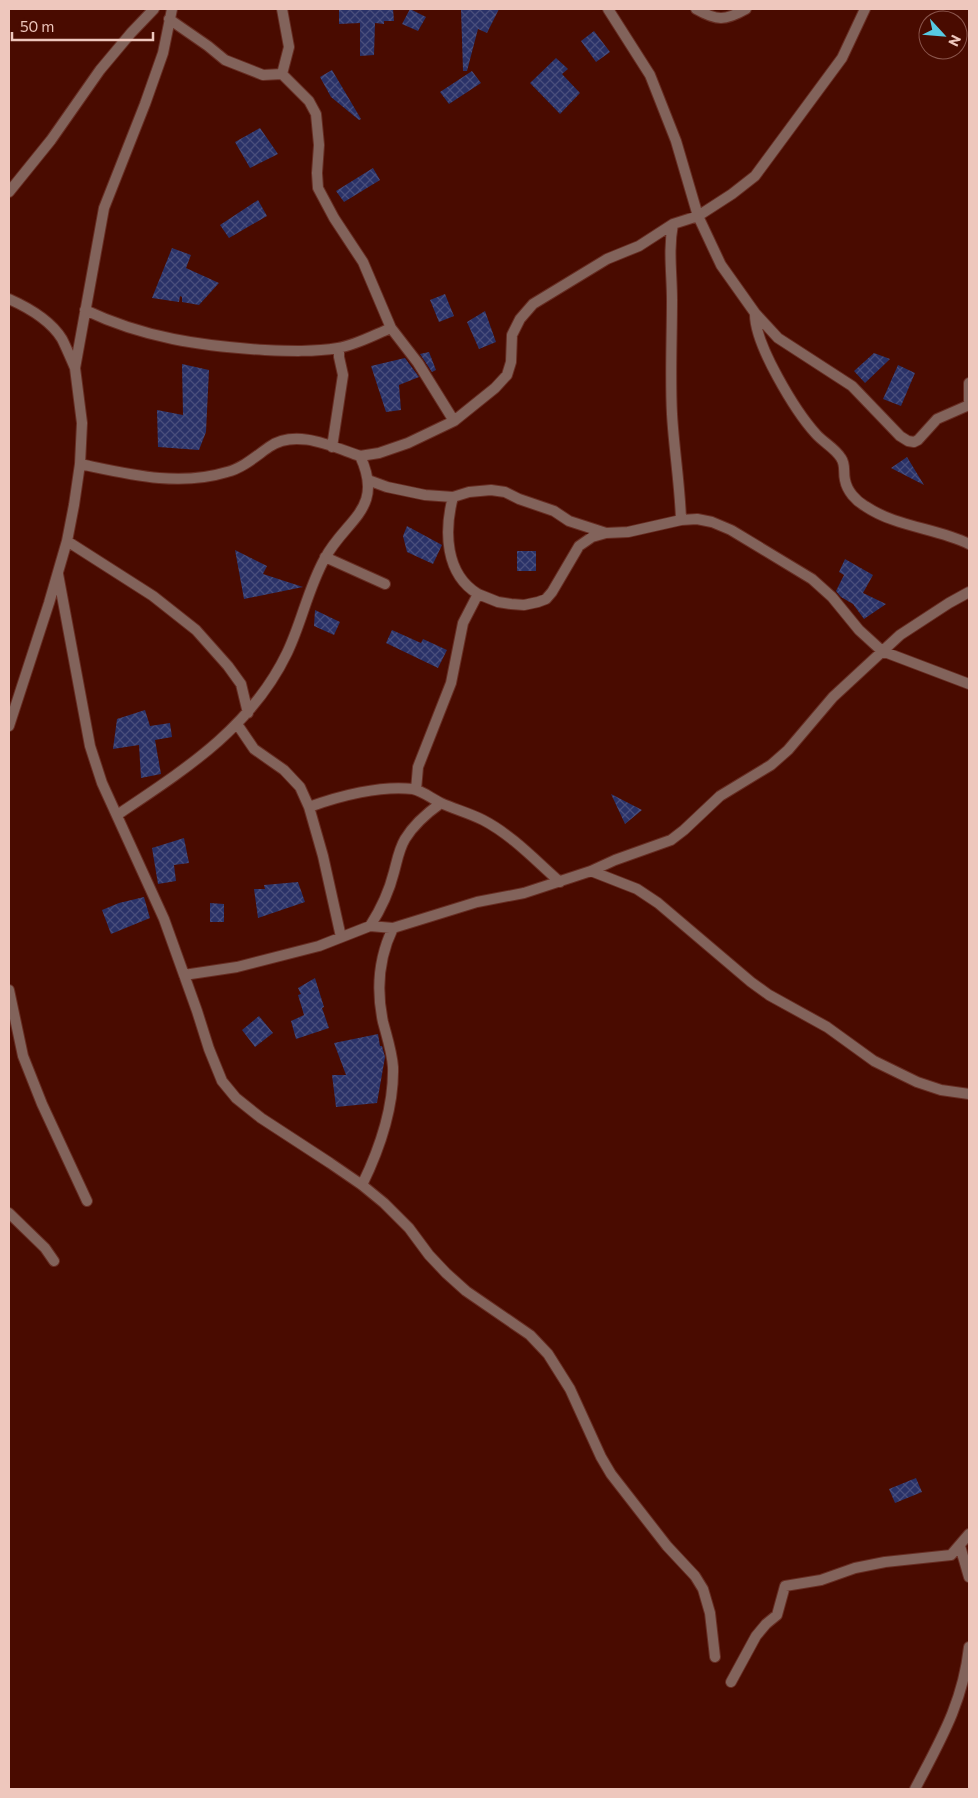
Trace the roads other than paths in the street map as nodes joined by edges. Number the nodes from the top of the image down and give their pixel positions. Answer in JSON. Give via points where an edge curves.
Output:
{"nodes":[{"id":1,"x":154,"y":9,"type":"edge"},
{"id":2,"x":282,"y":9,"type":"edge"},
{"id":3,"x":608,"y":9,"type":"edge"},
{"id":4,"x":696,"y":9,"type":"edge"},
{"id":5,"x":746,"y":9,"type":"edge"},
{"id":6,"x":865,"y":9,"type":"edge"},
{"id":7,"x":171,"y":14,"type":"edge"},
{"id":8,"x":282,"y":74,"type":"junction"},
{"id":9,"x":9,"y":192,"type":"edge"},
{"id":10,"x":698,"y":216,"type":"junction"},
{"id":11,"x":674,"y":224,"type":"junction"},
{"id":12,"x":9,"y":299,"type":"edge"},
{"id":13,"x":85,"y":310,"type":"junction"},
{"id":14,"x":755,"y":314,"type":"junction"},
{"id":15,"x":391,"y":328,"type":"junction"},
{"id":16,"x":338,"y":348,"type":"junction"},
{"id":17,"x":75,"y":368,"type":"junction"},
{"id":18,"x":969,"y":383,"type":"edge"},
{"id":19,"x":969,"y":401,"type":"edge"},
{"id":20,"x":969,"y":405,"type":"edge"},
{"id":21,"x":454,"y":421,"type":"junction"},
{"id":22,"x":332,"y":447,"type":"junction"},
{"id":23,"x":360,"y":456,"type":"junction"},
{"id":24,"x":80,"y":464,"type":"junction"},
{"id":25,"x":368,"y":480,"type":"junction"},
{"id":26,"x":453,"y":497,"type":"junction"},
{"id":27,"x":681,"y":520,"type":"junction"},
{"id":28,"x":606,"y":534,"type":"junction"},
{"id":29,"x":67,"y":541,"type":"junction"},
{"id":30,"x":969,"y":544,"type":"edge"},
{"id":31,"x":325,"y":557,"type":"junction"},
{"id":32,"x":58,"y":574,"type":"junction"},
{"id":33,"x":385,"y":584,"type":"dead end"},
{"id":34,"x":969,"y":592,"type":"edge"},
{"id":35,"x":478,"y":594,"type":"junction"},
{"id":36,"x":882,"y":651,"type":"junction"},
{"id":37,"x":969,"y":684,"type":"edge"},
{"id":38,"x":248,"y":713,"type":"junction"},
{"id":39,"x":237,"y":724,"type":"junction"},
{"id":40,"x":9,"y":726,"type":"edge"},
{"id":41,"x":416,"y":790,"type":"junction"},
{"id":42,"x":441,"y":803,"type":"junction"},
{"id":43,"x":309,"y":807,"type":"junction"},
{"id":44,"x":117,"y":815,"type":"junction"},
{"id":45,"x":591,"y":872,"type":"junction"},
{"id":46,"x":560,"y":882,"type":"junction"},
{"id":47,"x":370,"y":926,"type":"junction"},
{"id":48,"x":392,"y":928,"type":"junction"},
{"id":49,"x":341,"y":937,"type":"junction"},
{"id":50,"x":184,"y":975,"type":"junction"},
{"id":51,"x":9,"y":995,"type":"edge"},
{"id":52,"x":969,"y":1094,"type":"edge"},
{"id":53,"x":362,"y":1185,"type":"junction"},
{"id":54,"x":87,"y":1201,"type":"dead end"},
{"id":55,"x":9,"y":1213,"type":"edge"},
{"id":56,"x":54,"y":1261,"type":"dead end"},
{"id":57,"x":969,"y":1534,"type":"edge"},
{"id":58,"x":960,"y":1546,"type":"junction"},
{"id":59,"x":968,"y":1570,"type":"edge"},
{"id":60,"x":969,"y":1647,"type":"edge"},
{"id":61,"x":715,"y":1657,"type":"dead end"},
{"id":62,"x":731,"y":1682,"type":"dead end"},
{"id":63,"x":914,"y":1789,"type":"edge"}],
"edges":[{"from":1,"to":9,"type":"street","via":[[100,70],[51,140]]},
{"from":2,"to":8,"type":"street","via":[[289,47]]},
{"from":3,"to":10,"type":"street","via":[[650,75],[676,141]]},
{"from":4,"to":5,"type":"street","via":[[720,19]]},
{"from":6,"to":10,"type":"street","via":[[842,58],[755,176]]},
{"from":7,"to":8,"type":"street","via":[[225,60],[263,75]]},
{"from":7,"to":13,"type":"street","via":[[163,53],[104,208]]},
{"from":8,"to":15,"type":"street","via":[[309,101],[316,114],[318,188],[363,262]]},
{"from":10,"to":11,"type":"street"},
{"from":10,"to":14,"type":"street","via":[[721,265]]},
{"from":11,"to":21,"type":"street","via":[[639,246],[607,259],[533,304],[512,335],[511,362],[506,375]]},
{"from":11,"to":27,"type":"street","via":[[670,243],[671,396]]},
{"from":12,"to":17,"type":"street","via":[[27,307],[61,338]]},
{"from":13,"to":16,"type":"street","via":[[144,333],[182,341],[289,351]]},
{"from":13,"to":17,"type":"street"},
{"from":14,"to":20,"type":"street","via":[[778,338],[852,386],[908,441],[918,440],[937,419]]},
{"from":14,"to":30,"type":"street","via":[[769,361],[817,435],[842,459],[845,481],[853,496],[866,507],[905,524]]},
{"from":15,"to":16,"type":"street"},
{"from":15,"to":21,"type":"street","via":[[418,363]]},
{"from":16,"to":22,"type":"street","via":[[343,376]]},
{"from":17,"to":24,"type":"street","via":[[82,423]]},
{"from":18,"to":19,"type":"street"},
{"from":21,"to":23,"type":"street","via":[[408,443]]},
{"from":22,"to":23,"type":"street"},
{"from":22,"to":24,"type":"street","via":[[290,438],[271,445],[244,465],[227,472],[183,478],[132,475]]},
{"from":23,"to":25,"type":"street"},
{"from":24,"to":29,"type":"street"},
{"from":25,"to":26,"type":"street","via":[[425,495]]},
{"from":25,"to":31,"type":"street","via":[[368,492],[360,514]]},
{"from":26,"to":28,"type":"street","via":[[469,492],[505,492]]},
{"from":26,"to":35,"type":"street","via":[[448,528],[451,558],[460,579]]},
{"from":27,"to":28,"type":"street"},
{"from":27,"to":36,"type":"street","via":[[712,522],[731,530],[812,579]]},
{"from":28,"to":35,"type":"street","via":[[592,537],[579,546],[546,599],[510,604]]},
{"from":29,"to":32,"type":"street"},
{"from":29,"to":38,"type":"street","via":[[153,596],[196,630],[241,684]]},
{"from":31,"to":33,"type":"street"},
{"from":31,"to":38,"type":"street","via":[[288,652],[272,681]]},
{"from":32,"to":40,"type":"street"},
{"from":32,"to":44,"type":"street","via":[[90,746]]},
{"from":34,"to":36,"type":"street","via":[[920,622]]},
{"from":35,"to":41,"type":"street","via":[[464,623],[451,683],[418,767]]},
{"from":36,"to":37,"type":"street"},
{"from":36,"to":45,"type":"street","via":[[833,697],[771,765],[720,796],[671,840]]},
{"from":38,"to":39,"type":"street"},
{"from":39,"to":43,"type":"street","via":[[254,749],[300,787]]},
{"from":39,"to":44,"type":"street","via":[[174,775]]},
{"from":41,"to":42,"type":"street"},
{"from":41,"to":43,"type":"street","via":[[382,790],[334,798]]},
{"from":42,"to":46,"type":"street","via":[[483,820],[502,832]]},
{"from":42,"to":47,"type":"street","via":[[414,827],[405,840],[382,907]]},
{"from":43,"to":49,"type":"street"},
{"from":44,"to":50,"type":"street","via":[[164,919]]},
{"from":45,"to":46,"type":"street"},
{"from":45,"to":52,"type":"street","via":[[637,889],[658,902],[751,982],[827,1027],[874,1061],[917,1082]]},
{"from":46,"to":48,"type":"street","via":[[476,902]]},
{"from":47,"to":48,"type":"street"},
{"from":47,"to":49,"type":"street"},
{"from":48,"to":53,"type":"street","via":[[381,957],[378,978],[393,1066],[392,1093],[379,1148]]},
{"from":49,"to":50,"type":"street","via":[[319,946],[237,967]]},
{"from":50,"to":53,"type":"street","via":[[215,1066],[236,1098]]},
{"from":51,"to":54,"type":"street","via":[[23,1056]]},
{"from":53,"to":61,"type":"street","via":[[409,1228],[446,1273],[530,1335],[548,1354],[570,1389],[612,1474],[703,1590],[710,1613]]},
{"from":55,"to":56,"type":"street"},
{"from":57,"to":58,"type":"street"},
{"from":58,"to":59,"type":"street"},
{"from":58,"to":62,"type":"street","via":[[951,1555],[885,1562],[821,1580],[784,1586],[776,1615],[756,1636]]},
{"from":60,"to":63,"type":"street","via":[[963,1687],[955,1710]]}]}
